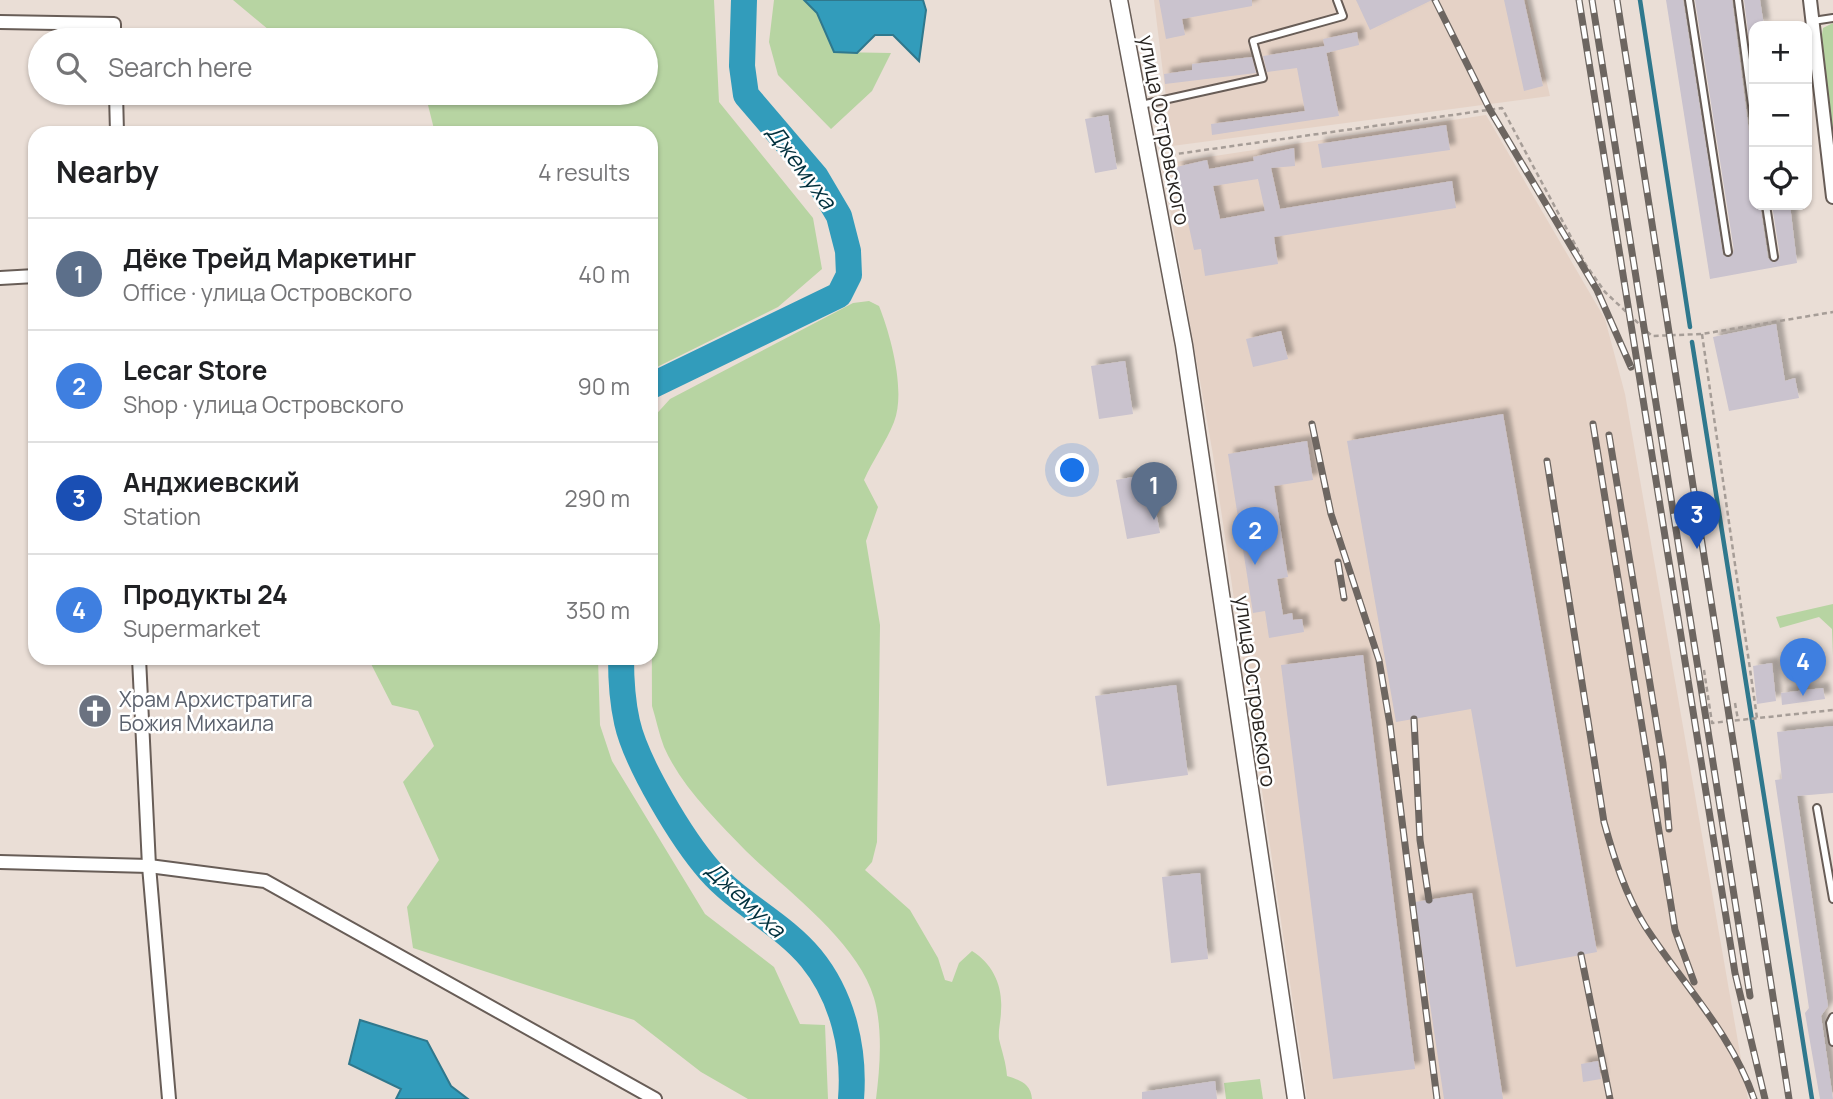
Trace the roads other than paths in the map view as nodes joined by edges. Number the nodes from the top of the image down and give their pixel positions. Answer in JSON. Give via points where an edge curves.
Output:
{"nodes":[{"id":1,"x":1119,"y":0,"type":"edge"},
{"id":2,"x":1337,"y":0,"type":"edge"},
{"id":3,"x":1689,"y":0,"type":"edge"},
{"id":4,"x":1738,"y":0,"type":"edge"},
{"id":5,"x":1810,"y":0,"type":"edge"},
{"id":6,"x":1833,"y":18,"type":"edge"},
{"id":7,"x":1813,"y":21,"type":"junction"},
{"id":8,"x":0,"y":22,"type":"edge"},
{"id":9,"x":114,"y":28,"type":"edge"},
{"id":10,"x":1749,"y":84,"type":"edge"},
{"id":11,"x":116,"y":105,"type":"edge"},
{"id":12,"x":1139,"y":106,"type":"junction"},
{"id":13,"x":117,"y":126,"type":"edge"},
{"id":14,"x":1833,"y":197,"type":"edge"},
{"id":15,"x":1767,"y":210,"type":"edge"},
{"id":16,"x":1728,"y":252,"type":"dead end"},
{"id":17,"x":1774,"y":257,"type":"dead end"},
{"id":18,"x":28,"y":276,"type":"edge"},
{"id":19,"x":0,"y":278,"type":"edge"},
{"id":20,"x":139,"y":665,"type":"edge"},
{"id":21,"x":1817,"y":808,"type":"dead end"},
{"id":22,"x":0,"y":862,"type":"edge"},
{"id":23,"x":149,"y":866,"type":"junction"},
{"id":24,"x":1833,"y":899,"type":"edge"},
{"id":25,"x":1833,"y":1017,"type":"edge"},
{"id":26,"x":1833,"y":1042,"type":"edge"},
{"id":27,"x":169,"y":1099,"type":"edge"},
{"id":28,"x":655,"y":1099,"type":"edge"},
{"id":29,"x":1296,"y":1099,"type":"edge"}],
"edges":[{"from":1,"to":12,"type":"street","name":"улица Островского"},
{"from":2,"to":12,"type":"lane","via":[[1343,16],[1253,41],[1263,78]]},
{"from":3,"to":16,"type":"lane"},
{"from":4,"to":10,"type":"lane"},
{"from":5,"to":7,"type":"street"},
{"from":6,"to":7,"type":"lane"},
{"from":7,"to":14,"type":"street"},
{"from":8,"to":9,"type":"street","via":[[114,24]]},
{"from":11,"to":13,"type":"street"},
{"from":12,"to":29,"type":"street","name":"улица Островского","via":[[1184,345]]},
{"from":15,"to":17,"type":"lane"},
{"from":18,"to":19,"type":"street"},
{"from":20,"to":23,"type":"street"},
{"from":21,"to":24,"type":"lane"},
{"from":22,"to":23,"type":"street"},
{"from":23,"to":27,"type":"street"},
{"from":23,"to":28,"type":"street","via":[[265,881]]},
{"from":25,"to":26,"type":"lane"}]}
